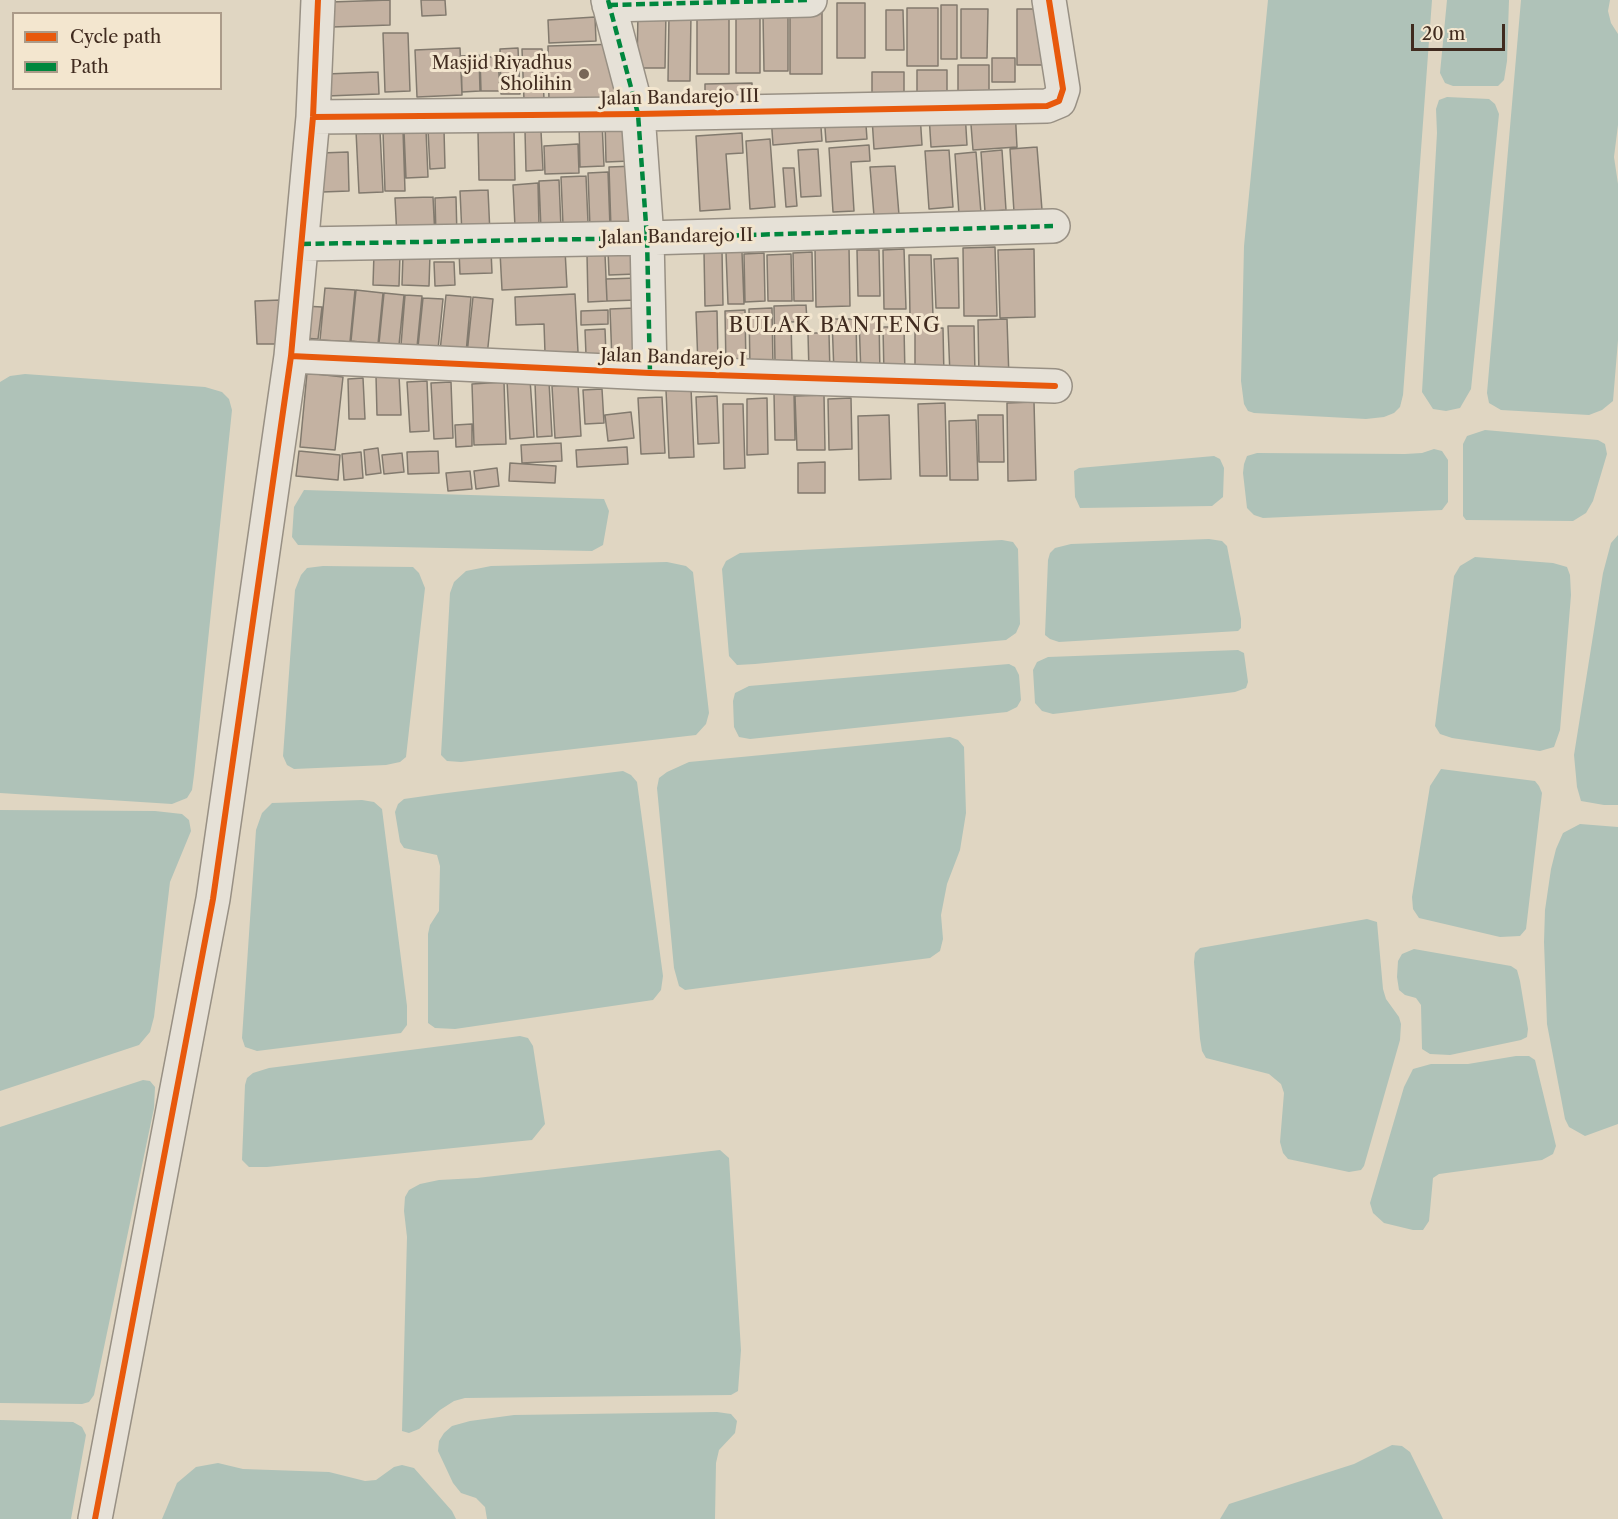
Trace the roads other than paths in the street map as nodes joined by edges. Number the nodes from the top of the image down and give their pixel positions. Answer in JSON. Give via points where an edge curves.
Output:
{"nodes":[{"id":1,"x":318,"y":0,"type":"edge"},
{"id":2,"x":810,"y":0,"type":"edge"},
{"id":3,"x":1048,"y":0,"type":"edge"},
{"id":4,"x":609,"y":3,"type":"edge"},
{"id":5,"x":638,"y":114,"type":"junction"},
{"id":6,"x":314,"y":117,"type":"junction"},
{"id":7,"x":1053,"y":226,"type":"dead end"},
{"id":8,"x":647,"y":238,"type":"junction"},
{"id":9,"x":302,"y":244,"type":"junction"},
{"id":10,"x":291,"y":356,"type":"junction"},
{"id":11,"x":650,"y":373,"type":"junction"},
{"id":12,"x":1055,"y":386,"type":"dead end"},
{"id":13,"x":95,"y":1519,"type":"edge"}],
"edges":[{"from":1,"to":6,"type":"street"},
{"from":2,"to":4,"type":"street"},
{"from":3,"to":5,"type":"street","name":"Jalan Bandarejo III","via":[[1063,89],[1059,101],[1047,106]]},
{"from":4,"to":5,"type":"street"},
{"from":5,"to":6,"type":"street","name":"Jalan Bandarejo III"},
{"from":5,"to":8,"type":"street"},
{"from":6,"to":9,"type":"street"},
{"from":7,"to":8,"type":"street","name":"Jalan Bandarejo II"},
{"from":8,"to":9,"type":"street","name":"Jalan Bandarejo II"},
{"from":8,"to":11,"type":"street"},
{"from":9,"to":10,"type":"street"},
{"from":10,"to":11,"type":"street","name":"Jalan Bandarejo I"},
{"from":10,"to":13,"type":"street","via":[[213,899]]},
{"from":11,"to":12,"type":"street","name":"Jalan Bandarejo I"}]}
